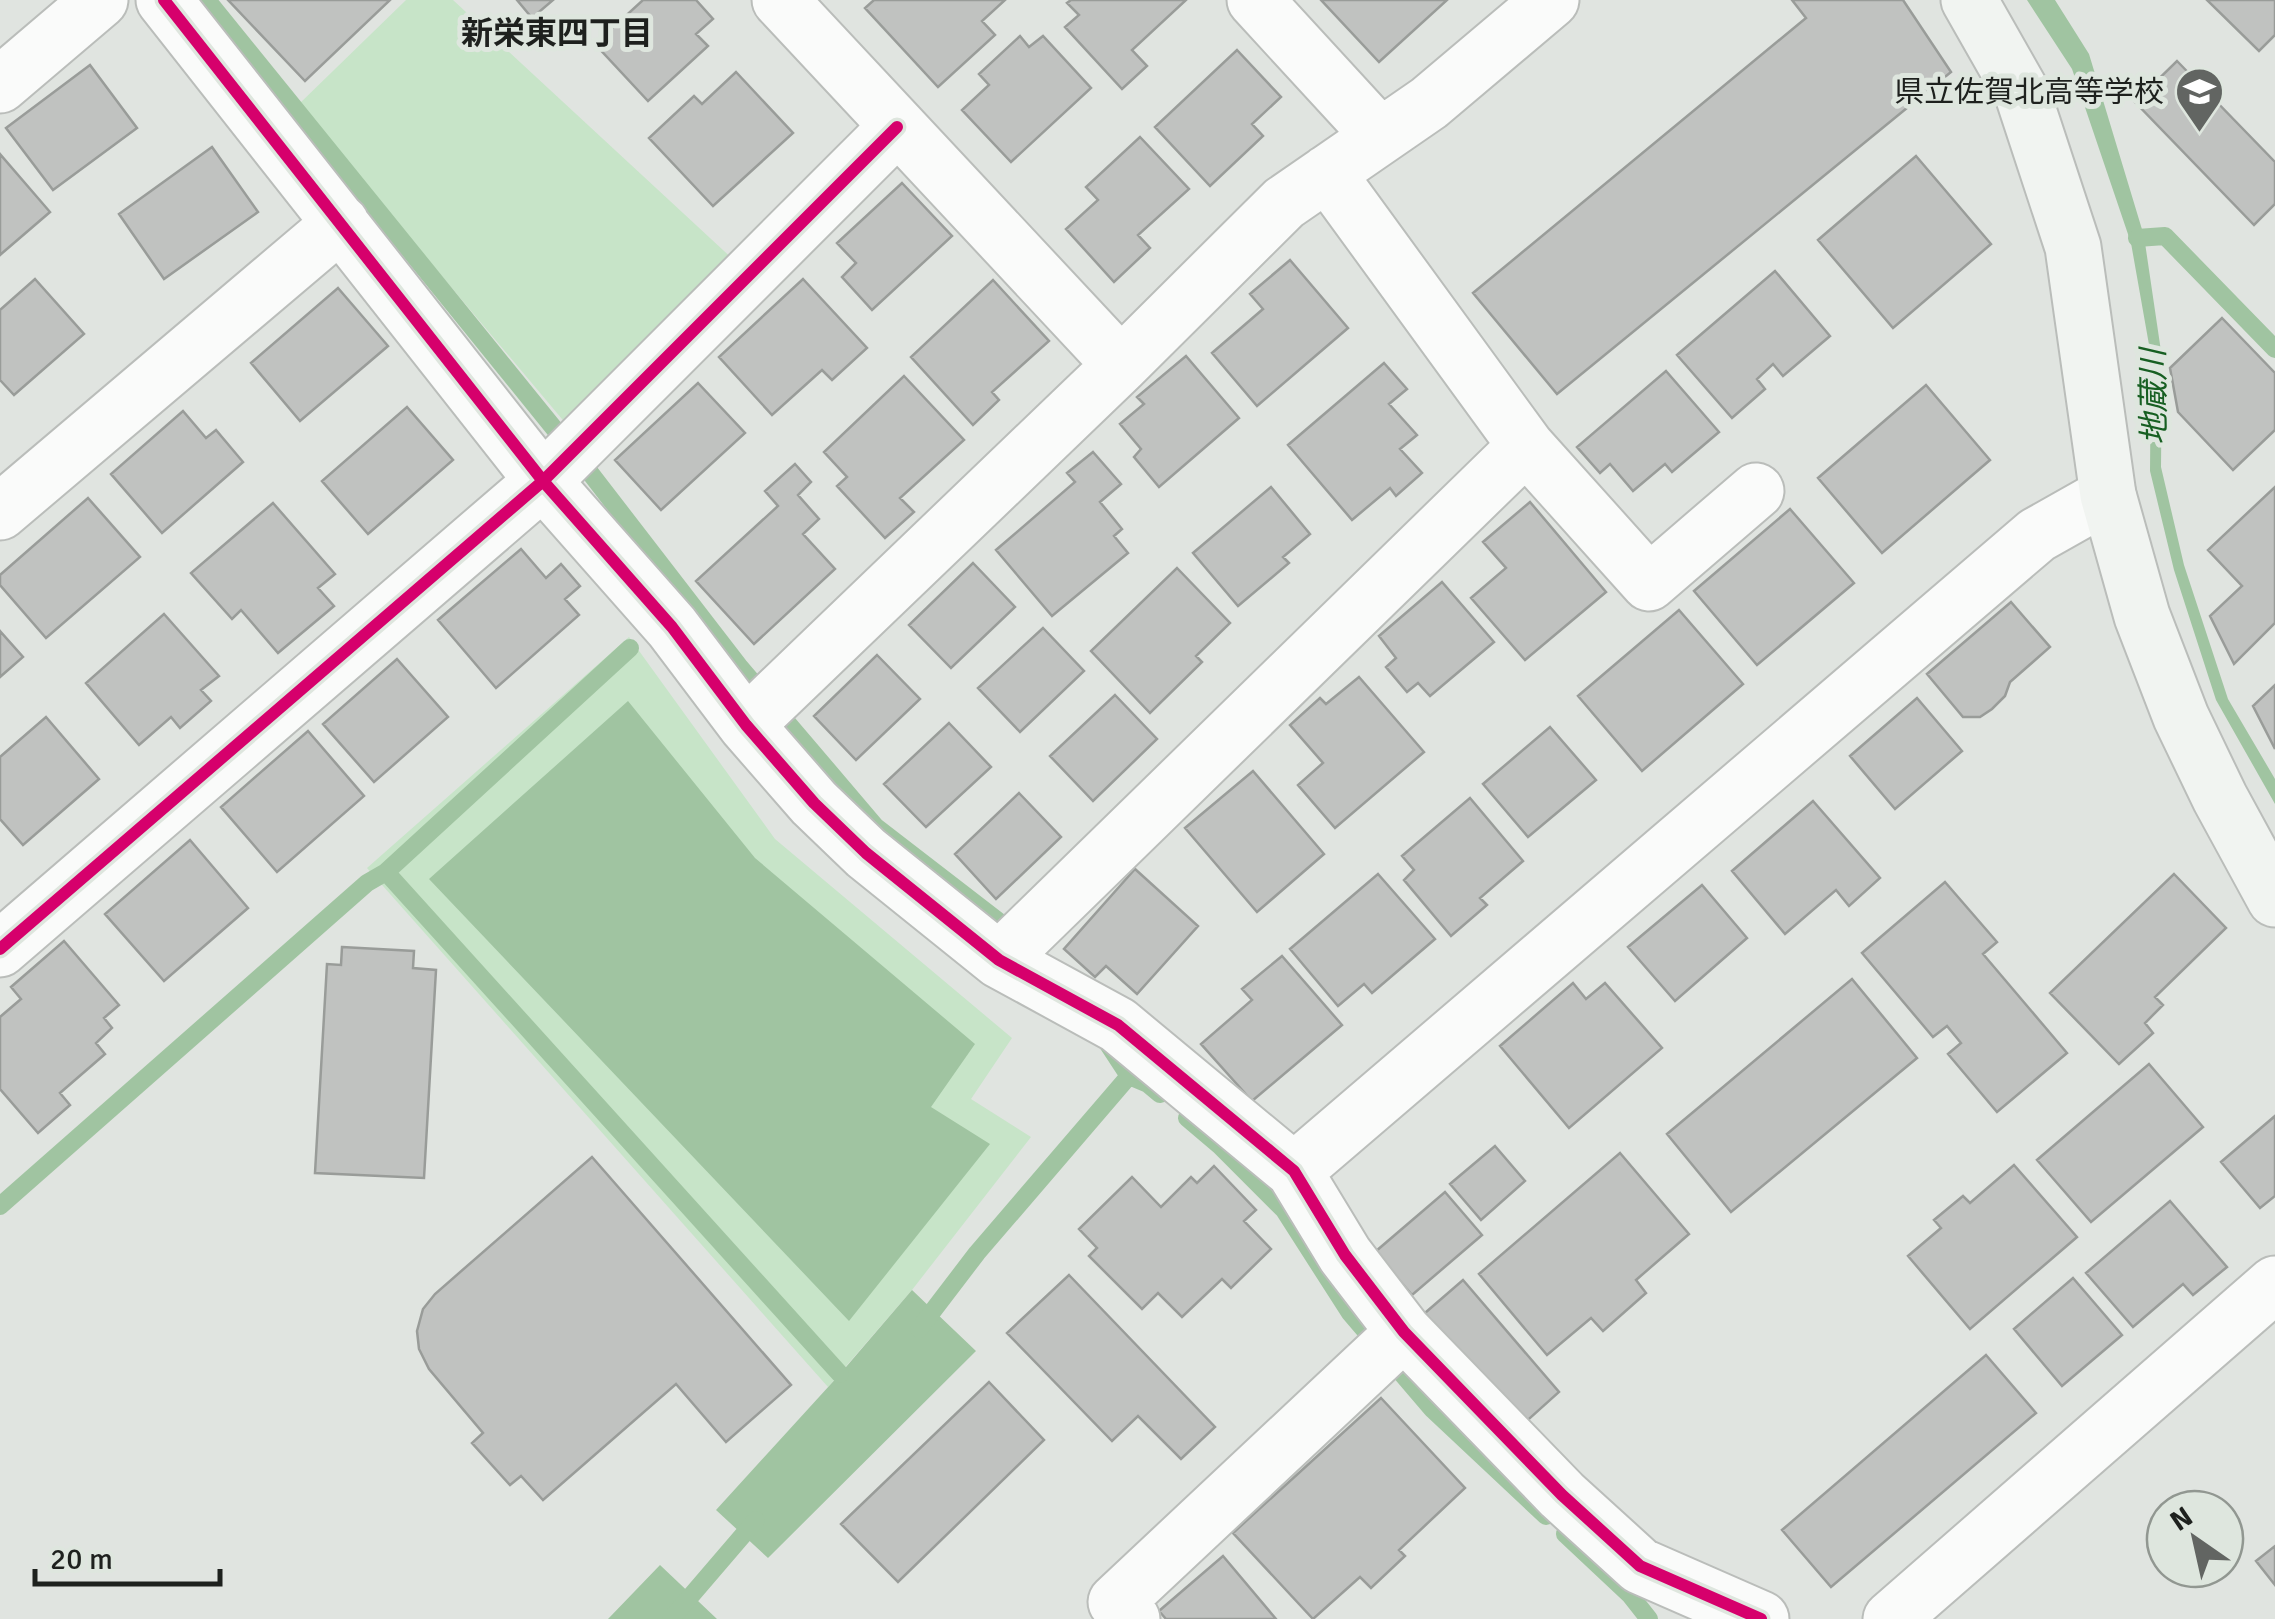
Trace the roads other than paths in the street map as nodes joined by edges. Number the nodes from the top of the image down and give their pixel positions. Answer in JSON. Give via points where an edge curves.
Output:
{"nodes":[{"id":1,"x":100,"y":0,"type":"edge"},
{"id":2,"x":164,"y":0,"type":"edge"},
{"id":3,"x":780,"y":0,"type":"edge"},
{"id":4,"x":1255,"y":0,"type":"edge"},
{"id":5,"x":1551,"y":0,"type":"edge"},
{"id":6,"x":1970,"y":0,"type":"edge"},
{"id":7,"x":0,"y":85,"type":"edge"},
{"id":8,"x":896,"y":127,"type":"junction"},
{"id":9,"x":1380,"y":136,"type":"junction"},
{"id":10,"x":1327,"y":172,"type":"junction"},
{"id":11,"x":340,"y":223,"type":"junction"},
{"id":12,"x":1121,"y":365,"type":"junction"},
{"id":13,"x":1526,"y":446,"type":"junction"},
{"id":14,"x":543,"y":481,"type":"junction"},
{"id":15,"x":1756,"y":491,"type":"dead end"},
{"id":16,"x":2108,"y":495,"type":"junction"},
{"id":17,"x":0,"y":512,"type":"edge"},
{"id":18,"x":746,"y":725,"type":"junction"},
{"id":19,"x":2275,"y":899,"type":"edge"},
{"id":20,"x":0,"y":950,"type":"edge"},
{"id":21,"x":1024,"y":956,"type":"junction"},
{"id":22,"x":1294,"y":1171,"type":"junction"},
{"id":23,"x":2275,"y":1284,"type":"edge"},
{"id":24,"x":1404,"y":1332,"type":"junction"},
{"id":25,"x":1132,"y":1619,"type":"edge"},
{"id":26,"x":1761,"y":1619,"type":"edge"},
{"id":27,"x":1891,"y":1619,"type":"edge"}],
"edges":[{"from":1,"to":7,"type":"street"},
{"from":2,"to":11,"type":"street"},
{"from":3,"to":8,"type":"street"},
{"from":4,"to":9,"type":"street"},
{"from":5,"to":9,"type":"street"},
{"from":6,"to":16,"type":"street","via":[[2023,95],[2074,247]]},
{"from":8,"to":12,"type":"street"},
{"from":8,"to":14,"type":"street"},
{"from":9,"to":10,"type":"street"},
{"from":10,"to":12,"type":"street","via":[[1284,203]]},
{"from":10,"to":13,"type":"street"},
{"from":11,"to":14,"type":"street"},
{"from":11,"to":17,"type":"street"},
{"from":12,"to":18,"type":"street"},
{"from":13,"to":15,"type":"street","via":[[1649,583]]},
{"from":13,"to":21,"type":"street"},
{"from":14,"to":18,"type":"street","via":[[672,627]]},
{"from":14,"to":20,"type":"street"},
{"from":16,"to":19,"type":"street","via":[[2142,616],[2181,716]]},
{"from":16,"to":22,"type":"street","via":[[2037,534]]},
{"from":18,"to":21,"type":"street","via":[[866,854]]},
{"from":21,"to":22,"type":"street"},
{"from":22,"to":24,"type":"street","via":[[1345,1256]]},
{"from":23,"to":27,"type":"street"},
{"from":24,"to":25,"type":"street","via":[[1116,1602]]},
{"from":24,"to":26,"type":"street","via":[[1640,1566]]}]}
